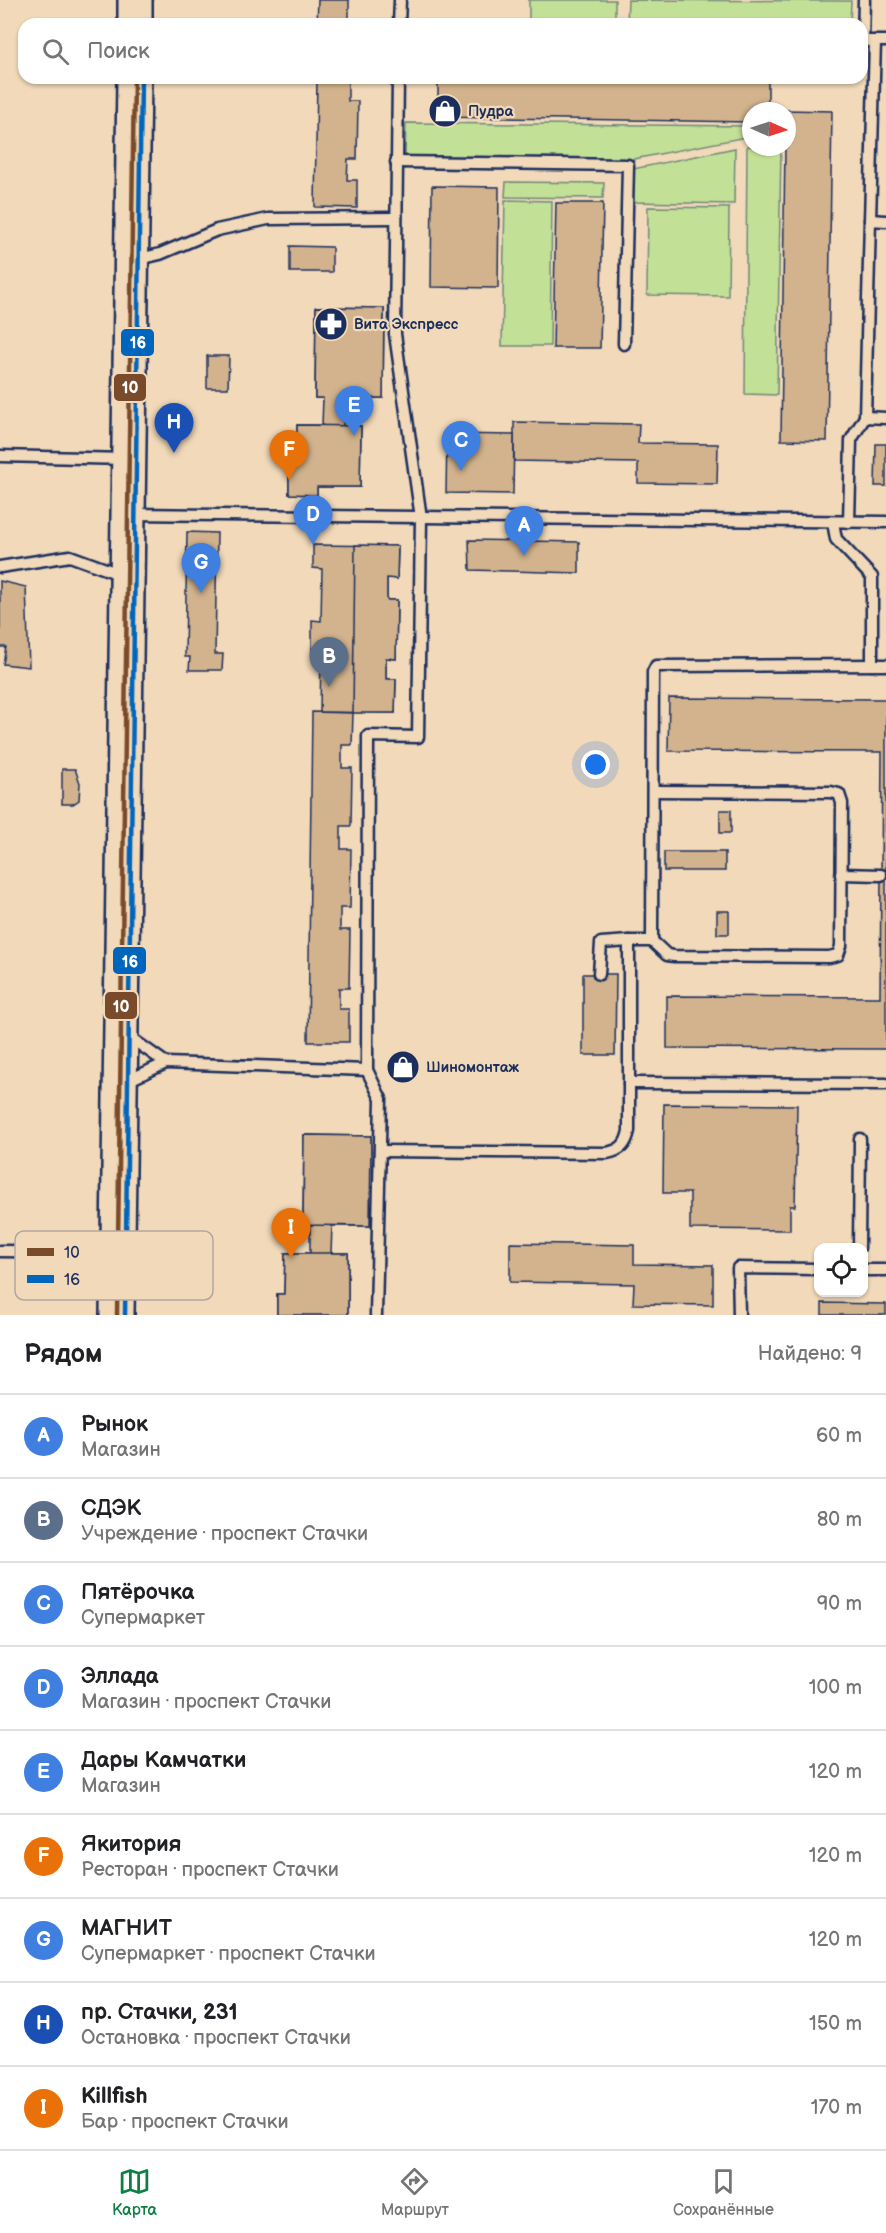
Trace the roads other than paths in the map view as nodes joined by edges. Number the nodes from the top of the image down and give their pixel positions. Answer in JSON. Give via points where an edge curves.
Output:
{"nodes":[{"id":1,"x":135,"y":0,"type":"edge"},
{"id":2,"x":400,"y":0,"type":"edge"},
{"id":3,"x":864,"y":0,"type":"edge"},
{"id":4,"x":135,"y":18,"type":"edge"},
{"id":5,"x":399,"y":18,"type":"edge"},
{"id":6,"x":863,"y":18,"type":"edge"},
{"id":7,"x":881,"y":41,"type":"edge"},
{"id":8,"x":134,"y":84,"type":"edge"},
{"id":9,"x":398,"y":84,"type":"edge"},
{"id":10,"x":396,"y":162,"type":"junction"},
{"id":11,"x":395,"y":218,"type":"junction"},
{"id":12,"x":870,"y":220,"type":"junction"},
{"id":13,"x":886,"y":221,"type":"edge"},
{"id":14,"x":132,"y":261,"type":"junction"},
{"id":15,"x":624,"y":344,"type":"dead end"},
{"id":16,"x":865,"y":417,"type":"junction"},
{"id":17,"x":886,"y":418,"type":"edge"},
{"id":18,"x":0,"y":456,"type":"edge"},
{"id":19,"x":128,"y":459,"type":"junction"},
{"id":20,"x":127,"y":514,"type":"junction"},
{"id":21,"x":421,"y":518,"type":"junction"},
{"id":22,"x":833,"y":522,"type":"junction"},
{"id":23,"x":849,"y":522,"type":"junction"},
{"id":24,"x":886,"y":522,"type":"edge"},
{"id":25,"x":0,"y":567,"type":"edge"},
{"id":26,"x":127,"y":576,"type":"junction"},
{"id":27,"x":872,"y":665,"type":"junction"},
{"id":28,"x":886,"y":665,"type":"edge"},
{"id":29,"x":652,"y":791,"type":"junction"},
{"id":30,"x":841,"y":874,"type":"junction"},
{"id":31,"x":881,"y":874,"type":"dead end"},
{"id":32,"x":629,"y":941,"type":"junction"},
{"id":33,"x":652,"y":941,"type":"junction"},
{"id":34,"x":599,"y":974,"type":"dead end"},
{"id":35,"x":120,"y":1031,"type":"junction"},
{"id":36,"x":166,"y":1063,"type":"junction"},
{"id":37,"x":367,"y":1070,"type":"junction"},
{"id":38,"x":629,"y":1083,"type":"junction"},
{"id":39,"x":119,"y":1084,"type":"junction"},
{"id":40,"x":886,"y":1084,"type":"edge"},
{"id":41,"x":860,"y":1139,"type":"dead end"},
{"id":42,"x":380,"y":1151,"type":"junction"},
{"id":43,"x":118,"y":1231,"type":"edge"},
{"id":44,"x":859,"y":1243,"type":"edge"},
{"id":45,"x":0,"y":1251,"type":"edge"},
{"id":46,"x":15,"y":1251,"type":"edge"},
{"id":47,"x":814,"y":1269,"type":"edge"},
{"id":48,"x":868,"y":1270,"type":"edge"},
{"id":49,"x":886,"y":1270,"type":"edge"},
{"id":50,"x":117,"y":1300,"type":"edge"},
{"id":51,"x":117,"y":1315,"type":"edge"},
{"id":52,"x":376,"y":1315,"type":"edge"},
{"id":53,"x":739,"y":1315,"type":"edge"}],
"edges":[{"from":1,"to":4,"type":"main road"},
{"from":2,"to":5,"type":"lane"},
{"from":3,"to":6,"type":"lane"},
{"from":7,"to":12,"type":"lane"},
{"from":8,"to":14,"type":"main road"},
{"from":9,"to":10,"type":"lane"},
{"from":10,"to":11,"type":"lane"},
{"from":10,"to":15,"type":"lane","via":[[628,165]]},
{"from":11,"to":14,"type":"lane","via":[[268,219],[218,230]]},
{"from":11,"to":21,"type":"lane","via":[[395,334]]},
{"from":12,"to":13,"type":"lane"},
{"from":12,"to":16,"type":"lane"},
{"from":14,"to":19,"type":"main road"},
{"from":16,"to":17,"type":"lane"},
{"from":16,"to":23,"type":"lane","via":[[851,440]]},
{"from":18,"to":19,"type":"lane"},
{"from":19,"to":20,"type":"main road"},
{"from":20,"to":21,"type":"lane"},
{"from":20,"to":26,"type":"main road"},
{"from":21,"to":22,"type":"lane"},
{"from":21,"to":37,"type":"lane","via":[[418,737],[368,736]]},
{"from":22,"to":23,"type":"lane"},
{"from":22,"to":27,"type":"lane","via":[[836,539],[872,577]]},
{"from":23,"to":24,"type":"lane"},
{"from":25,"to":26,"type":"lane","via":[[70,556]]},
{"from":26,"to":35,"type":"main road"},
{"from":27,"to":28,"type":"lane"},
{"from":27,"to":29,"type":"lane","via":[[656,666]]},
{"from":29,"to":30,"type":"lane","via":[[839,794]]},
{"from":29,"to":33,"type":"lane"},
{"from":30,"to":31,"type":"lane"},
{"from":30,"to":33,"type":"lane","via":[[838,955],[674,956],[667,955]]},
{"from":32,"to":33,"type":"lane"},
{"from":32,"to":34,"type":"lane","via":[[602,942]]},
{"from":32,"to":38,"type":"lane"},
{"from":35,"to":36,"type":"lane"},
{"from":35,"to":39,"type":"main road"},
{"from":36,"to":37,"type":"lane"},
{"from":36,"to":39,"type":"lane"},
{"from":37,"to":42,"type":"lane","via":[[381,1099]]},
{"from":38,"to":40,"type":"lane"},
{"from":38,"to":42,"type":"lane","via":[[627,1140],[616,1151]]},
{"from":39,"to":43,"type":"main road"},
{"from":41,"to":44,"type":"lane"},
{"from":42,"to":52,"type":"lane"},
{"from":45,"to":46,"type":"lane"},
{"from":47,"to":53,"type":"lane","via":[[738,1268]]},
{"from":48,"to":49,"type":"lane"},
{"from":50,"to":51,"type":"main road"}]}
